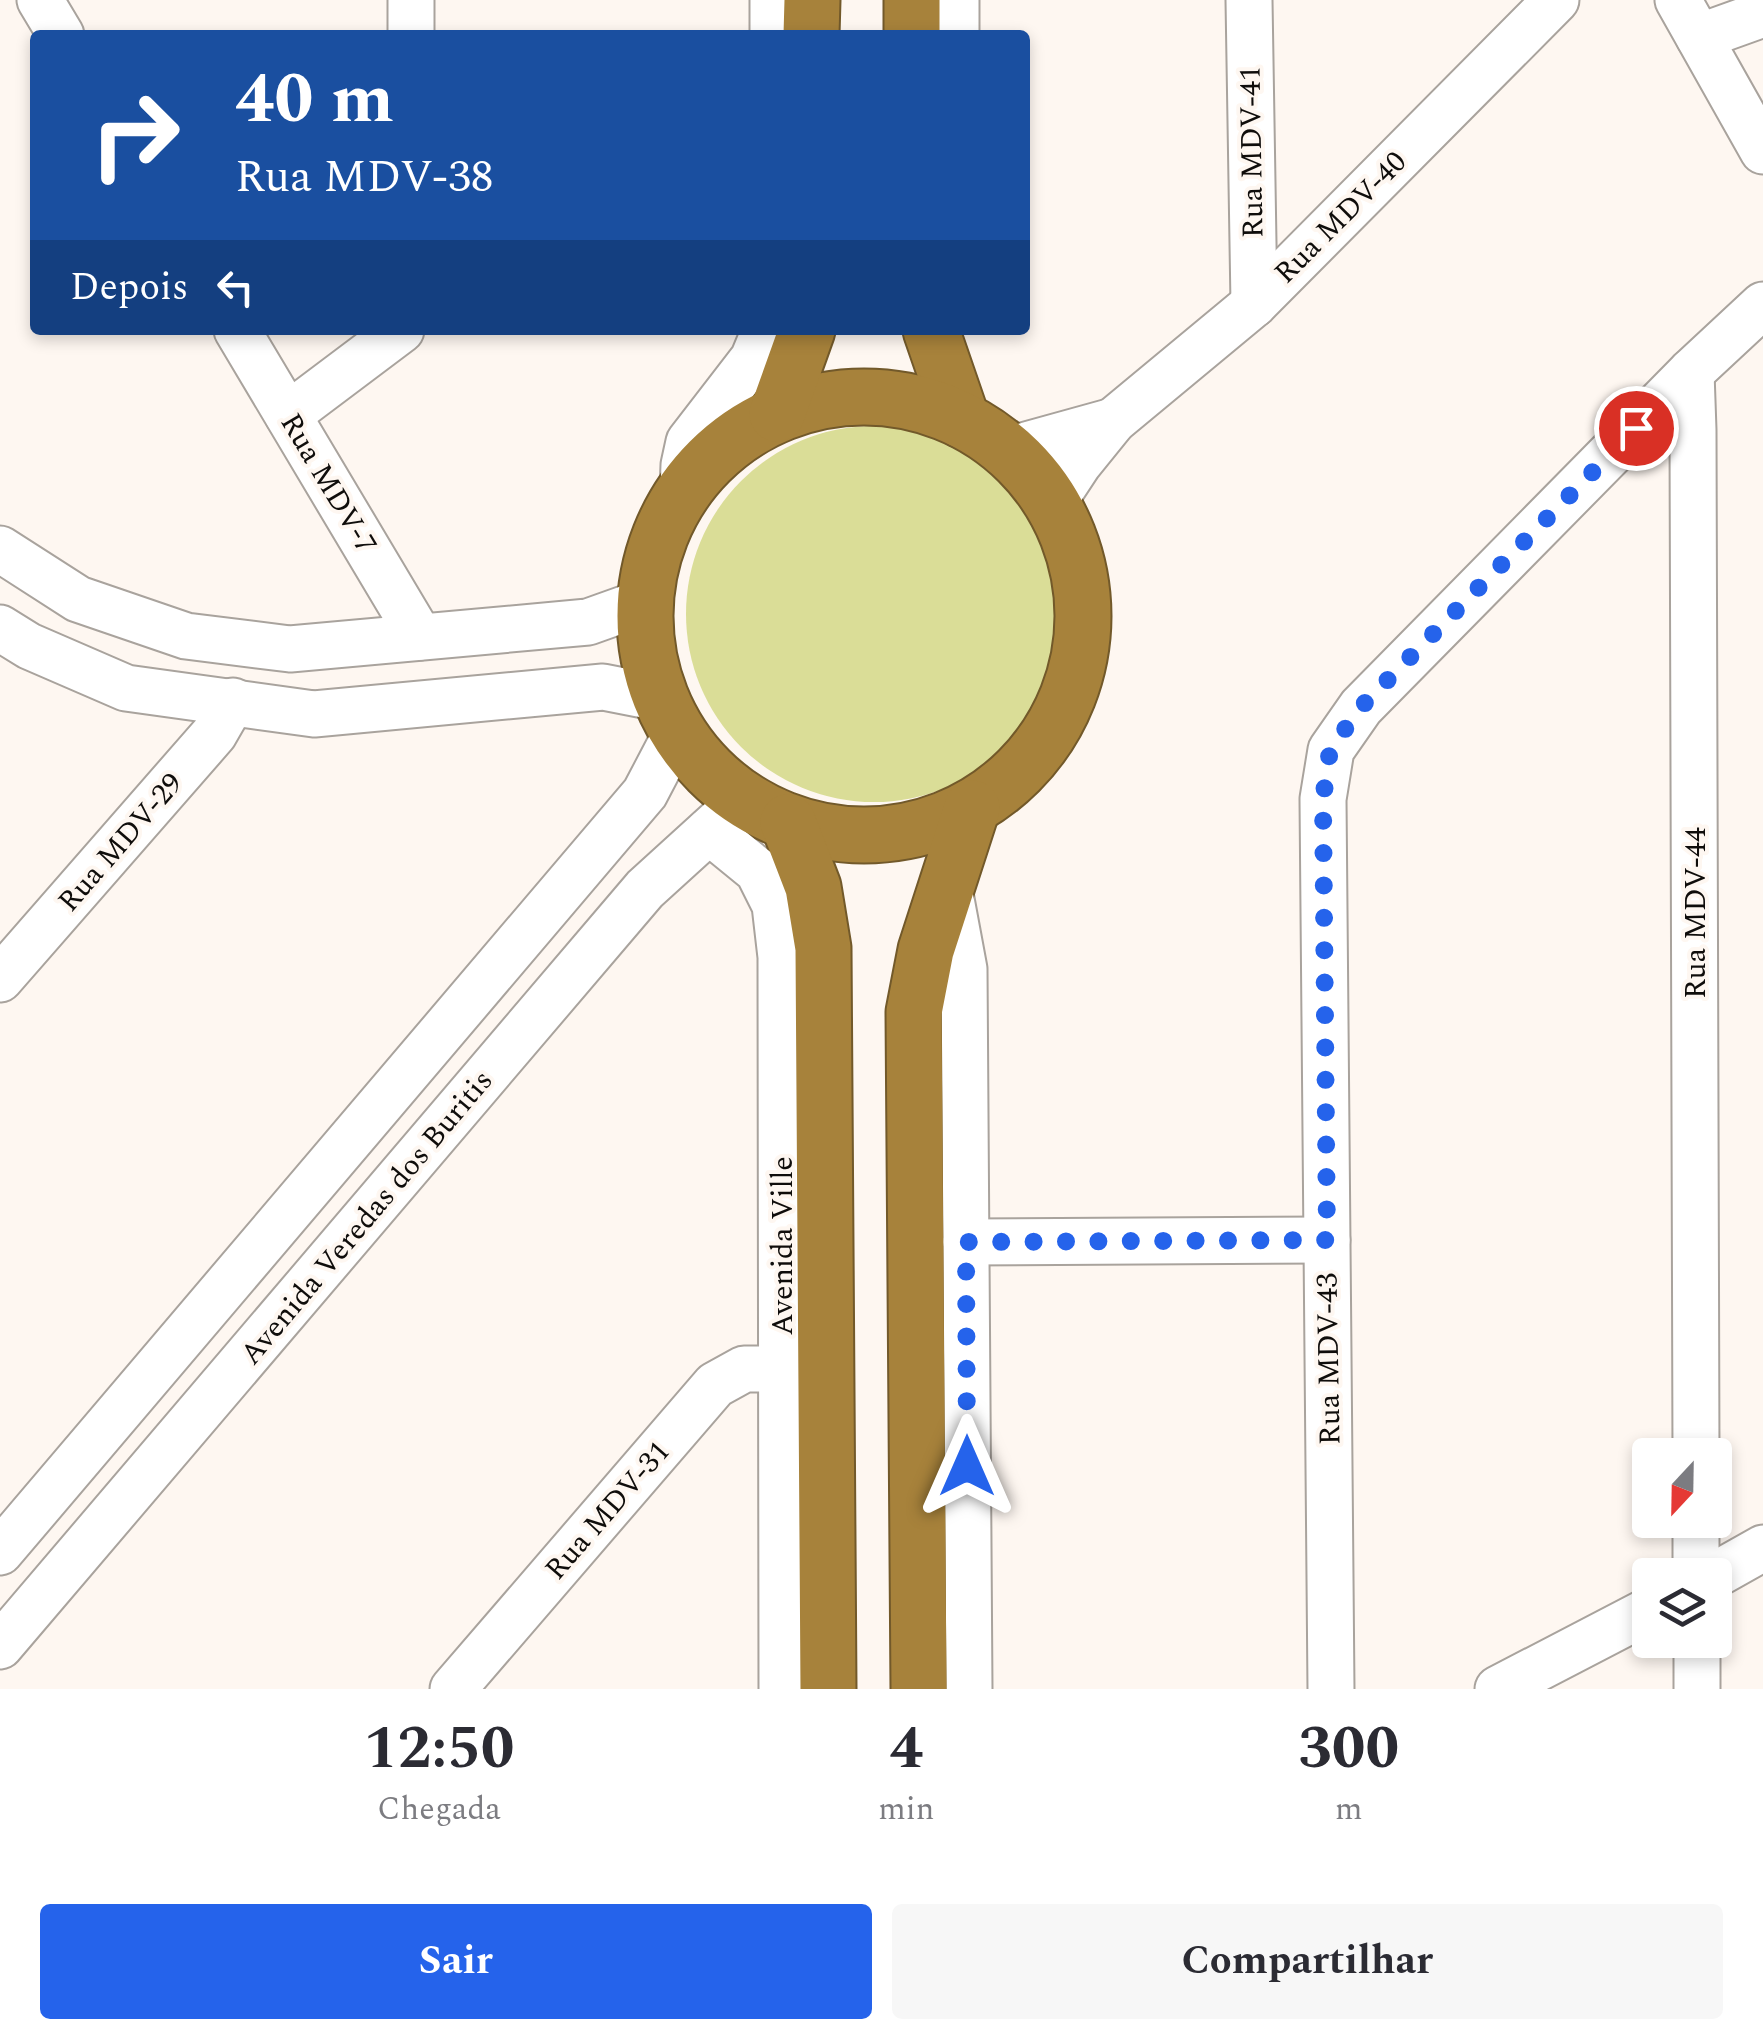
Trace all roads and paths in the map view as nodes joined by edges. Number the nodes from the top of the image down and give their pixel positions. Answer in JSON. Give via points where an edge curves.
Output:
{"nodes":[{"id":1,"x":40,"y":0,"type":"edge"},
{"id":2,"x":411,"y":0,"type":"edge"},
{"id":3,"x":773,"y":0,"type":"edge"},
{"id":4,"x":812,"y":0,"type":"edge"},
{"id":5,"x":912,"y":0,"type":"edge"},
{"id":6,"x":956,"y":0,"type":"edge"},
{"id":7,"x":1249,"y":0,"type":"edge"},
{"id":8,"x":1556,"y":0,"type":"edge"},
{"id":9,"x":1763,"y":14,"type":"edge"},
{"id":10,"x":1688,"y":18,"type":"edge"},
{"id":11,"x":58,"y":30,"type":"edge"},
{"id":12,"x":411,"y":30,"type":"edge"},
{"id":13,"x":774,"y":30,"type":"edge"},
{"id":14,"x":812,"y":30,"type":"edge"},
{"id":15,"x":912,"y":30,"type":"edge"},
{"id":16,"x":956,"y":30,"type":"edge"},
{"id":17,"x":1763,"y":151,"type":"edge"},
{"id":18,"x":1254,"y":304,"type":"junction"},
{"id":19,"x":1763,"y":306,"type":"edge"},
{"id":20,"x":240,"y":335,"type":"edge"},
{"id":21,"x":395,"y":335,"type":"edge"},
{"id":22,"x":763,"y":335,"type":"edge"},
{"id":23,"x":805,"y":335,"type":"edge"},
{"id":24,"x":935,"y":335,"type":"edge"},
{"id":25,"x":1691,"y":372,"type":"junction"},
{"id":26,"x":777,"y":414,"type":"junction"},
{"id":27,"x":288,"y":415,"type":"junction"},
{"id":28,"x":962,"y":420,"type":"junction"},
{"id":29,"x":1114,"y":421,"type":"junction"},
{"id":30,"x":1012,"y":450,"type":"junction"},
{"id":31,"x":683,"y":490,"type":"junction"},
{"id":32,"x":1052,"y":504,"type":"junction"},
{"id":33,"x":0,"y":549,"type":"edge"},
{"id":34,"x":644,"y":602,"type":"junction"},
{"id":35,"x":0,"y":628,"type":"edge"},
{"id":36,"x":420,"y":637,"type":"junction"},
{"id":37,"x":233,"y":701,"type":"junction"},
{"id":38,"x":668,"y":715,"type":"junction"},
{"id":39,"x":972,"y":808,"type":"junction"},
{"id":40,"x":747,"y":817,"type":"junction"},
{"id":41,"x":948,"y":883,"type":"junction"},
{"id":42,"x":0,"y":980,"type":"edge"},
{"id":43,"x":1327,"y":1240,"type":"junction"},
{"id":44,"x":966,"y":1242,"type":"junction"},
{"id":45,"x":782,"y":1369,"type":"junction"},
{"id":46,"x":1696,"y":1438,"type":"edge"},
{"id":47,"x":6,"y":1527,"type":"edge"},
{"id":48,"x":1763,"y":1548,"type":"edge"},
{"id":49,"x":1732,"y":1565,"type":"edge"},
{"id":50,"x":51,"y":1586,"type":"junction"},
{"id":51,"x":1632,"y":1619,"type":"edge"},
{"id":52,"x":0,"y":1646,"type":"edge"},
{"id":53,"x":1697,"y":1658,"type":"edge"},
{"id":54,"x":453,"y":1689,"type":"edge"},
{"id":55,"x":782,"y":1689,"type":"edge"},
{"id":56,"x":828,"y":1689,"type":"edge"},
{"id":57,"x":919,"y":1689,"type":"edge"},
{"id":58,"x":969,"y":1689,"type":"edge"},
{"id":59,"x":1332,"y":1689,"type":"edge"},
{"id":60,"x":1498,"y":1689,"type":"edge"},
{"id":61,"x":1697,"y":1689,"type":"edge"}],
"edges":[{"from":1,"to":11,"type":"street"},
{"from":2,"to":12,"type":"street"},
{"from":3,"to":13,"type":"street"},
{"from":4,"to":14,"type":"highway"},
{"from":5,"to":15,"type":"highway"},
{"from":6,"to":16,"type":"street"},
{"from":7,"to":18,"type":"street","name":"Rua MDV-41"},
{"from":8,"to":18,"type":"street","name":"Rua MDV-40"},
{"from":9,"to":10,"type":"street"},
{"from":10,"to":17,"type":"street"},
{"from":18,"to":29,"type":"street","name":"Rua MDV-40"},
{"from":19,"to":25,"type":"street","name":"Rua MDV-43"},
{"from":20,"to":27,"type":"street","name":"Rua MDV-7"},
{"from":21,"to":27,"type":"street"},
{"from":22,"to":31,"type":"street","via":[[689,442]]},
{"from":23,"to":26,"type":"highway"},
{"from":24,"to":28,"type":"highway"},
{"from":25,"to":43,"type":"street","name":"Rua MDV-43","via":[[1361,707],[1330,750],[1323,799]]},
{"from":25,"to":46,"type":"street","name":"Rua MDV-44"},
{"from":26,"to":28,"type":"highway","via":[[837,398],[906,401]]},
{"from":26,"to":31,"type":"highway","via":[[726,444]]},
{"from":27,"to":36,"type":"street","name":"Rua MDV-7"},
{"from":28,"to":30,"type":"highway"},
{"from":29,"to":30,"type":"street","name":"Rua MDV-40"},
{"from":29,"to":32,"type":"street","name":"Rua MDV-40"},
{"from":30,"to":32,"type":"highway"},
{"from":31,"to":34,"type":"highway","via":[[656,542]]},
{"from":32,"to":39,"type":"highway","via":[[1072,542],[1084,595],[1080,661],[1058,721],[1024,769]]},
{"from":33,"to":36,"type":"street","via":[[78,600],[186,636],[290,649]]},
{"from":34,"to":36,"type":"street","via":[[588,622]]},
{"from":34,"to":38,"type":"highway","via":[[646,650]]},
{"from":35,"to":37,"type":"street","via":[[126,688]]},
{"from":37,"to":38,"type":"street","via":[[314,714],[603,688]]},
{"from":37,"to":42,"type":"street","name":"Rua MDV-29","via":[[214,734]]},
{"from":38,"to":40,"type":"highway"},
{"from":38,"to":47,"type":"street","name":"Avenida Veredas dos Buritis","via":[[645,793]]},
{"from":39,"to":40,"type":"highway","via":[[914,831],[861,836]]},
{"from":39,"to":41,"type":"highway"},
{"from":40,"to":45,"type":"street","name":"Avenida Ville","via":[[758,871],[775,905],[781,958]]},
{"from":40,"to":50,"type":"street","name":"Avenida Veredas dos Buritis","via":[[645,888]]},
{"from":40,"to":56,"type":"highway","name":"Avenida Ville","via":[[814,886],[823,948]]},
{"from":41,"to":44,"type":"street","via":[[964,968]]},
{"from":41,"to":57,"type":"highway","via":[[914,1012]]},
{"from":43,"to":44,"type":"street"},
{"from":43,"to":59,"type":"street","name":"Rua MDV-43"},
{"from":44,"to":58,"type":"street"},
{"from":45,"to":54,"type":"street","name":"Rua MDV-31","via":[[744,1369],[715,1385]]},
{"from":45,"to":55,"type":"street","name":"Avenida Ville"},
{"from":47,"to":50,"type":"street"},
{"from":48,"to":49,"type":"street"},
{"from":50,"to":52,"type":"street","name":"Avenida Veredas dos Buritis"},
{"from":51,"to":60,"type":"street"},
{"from":53,"to":61,"type":"street"}]}
